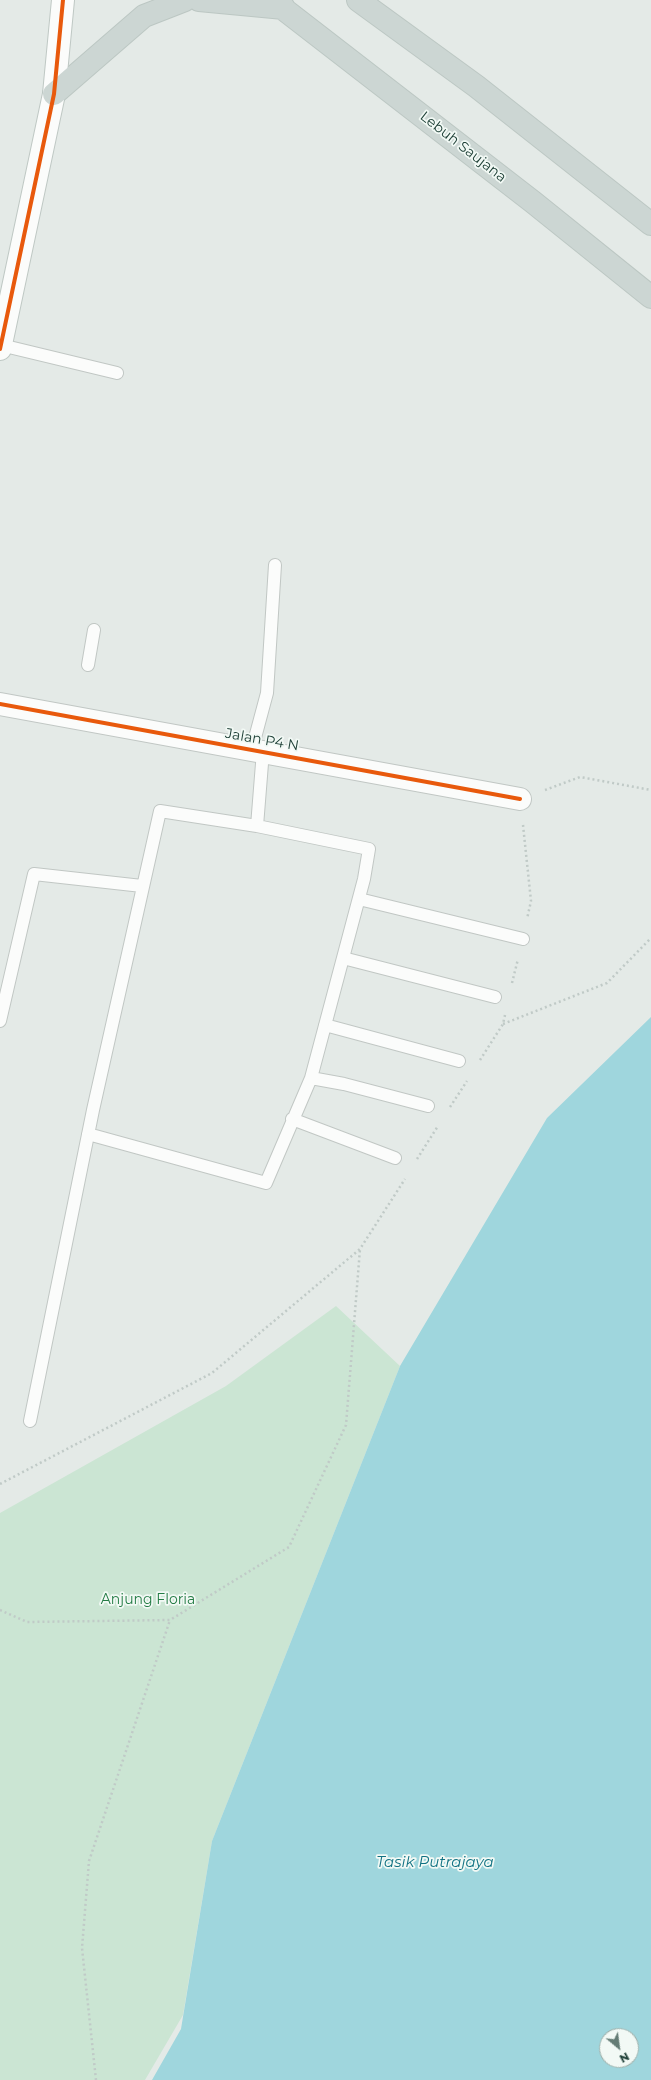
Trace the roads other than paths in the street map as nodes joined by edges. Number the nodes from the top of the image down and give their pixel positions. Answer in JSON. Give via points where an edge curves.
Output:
{"nodes":[{"id":1,"x":63,"y":0,"type":"edge"},
{"id":2,"x":185,"y":0,"type":"edge"},
{"id":3,"x":198,"y":0,"type":"edge"},
{"id":4,"x":358,"y":0,"type":"edge"},
{"id":5,"x":278,"y":4,"type":"edge"},
{"id":6,"x":54,"y":94,"type":"junction"},
{"id":7,"x":651,"y":224,"type":"edge"},
{"id":8,"x":651,"y":296,"type":"edge"},
{"id":9,"x":1,"y":347,"type":"edge"},
{"id":10,"x":117,"y":373,"type":"dead end"},
{"id":11,"x":275,"y":565,"type":"dead end"},
{"id":12,"x":94,"y":630,"type":"dead end"},
{"id":13,"x":88,"y":665,"type":"dead end"},
{"id":14,"x":0,"y":704,"type":"edge"},
{"id":15,"x":257,"y":750,"type":"junction"},
{"id":16,"x":520,"y":799,"type":"dead end"},
{"id":17,"x":257,"y":826,"type":"junction"},
{"id":18,"x":142,"y":886,"type":"junction"},
{"id":19,"x":359,"y":900,"type":"junction"},
{"id":20,"x":522,"y":939,"type":"dead end"},
{"id":21,"x":343,"y":958,"type":"junction"},
{"id":22,"x":495,"y":997,"type":"dead end"},
{"id":23,"x":0,"y":1021,"type":"edge"},
{"id":24,"x":326,"y":1025,"type":"junction"},
{"id":25,"x":459,"y":1061,"type":"dead end"},
{"id":26,"x":311,"y":1078,"type":"junction"},
{"id":27,"x":428,"y":1106,"type":"dead end"},
{"id":28,"x":292,"y":1119,"type":"junction"},
{"id":29,"x":88,"y":1134,"type":"junction"},
{"id":30,"x":395,"y":1158,"type":"dead end"},
{"id":31,"x":30,"y":1421,"type":"dead end"}],
"edges":[{"from":1,"to":6,"type":"street"},
{"from":2,"to":6,"type":"main road","via":[[144,16]]},
{"from":3,"to":5,"type":"main road"},
{"from":4,"to":7,"type":"main road","via":[[476,86]]},
{"from":5,"to":8,"type":"main road","name":"Lebuh Saujana"},
{"from":6,"to":9,"type":"street"},
{"from":9,"to":10,"type":"lane"},
{"from":11,"to":15,"type":"lane","via":[[267,693]]},
{"from":12,"to":13,"type":"lane"},
{"from":14,"to":15,"type":"street","name":"Jalan P4 N"},
{"from":15,"to":16,"type":"street","name":"Jalan P4 N"},
{"from":15,"to":17,"type":"lane"},
{"from":17,"to":18,"type":"lane","via":[[160,811]]},
{"from":17,"to":19,"type":"lane","via":[[369,849]]},
{"from":18,"to":23,"type":"lane","via":[[34,874]]},
{"from":18,"to":29,"type":"lane"},
{"from":19,"to":20,"type":"lane"},
{"from":19,"to":21,"type":"lane"},
{"from":21,"to":22,"type":"lane"},
{"from":21,"to":24,"type":"lane"},
{"from":24,"to":25,"type":"lane"},
{"from":24,"to":26,"type":"lane"},
{"from":26,"to":27,"type":"lane"},
{"from":26,"to":28,"type":"lane"},
{"from":28,"to":29,"type":"lane","via":[[266,1183]]},
{"from":28,"to":30,"type":"lane"},
{"from":29,"to":31,"type":"lane"}]}
